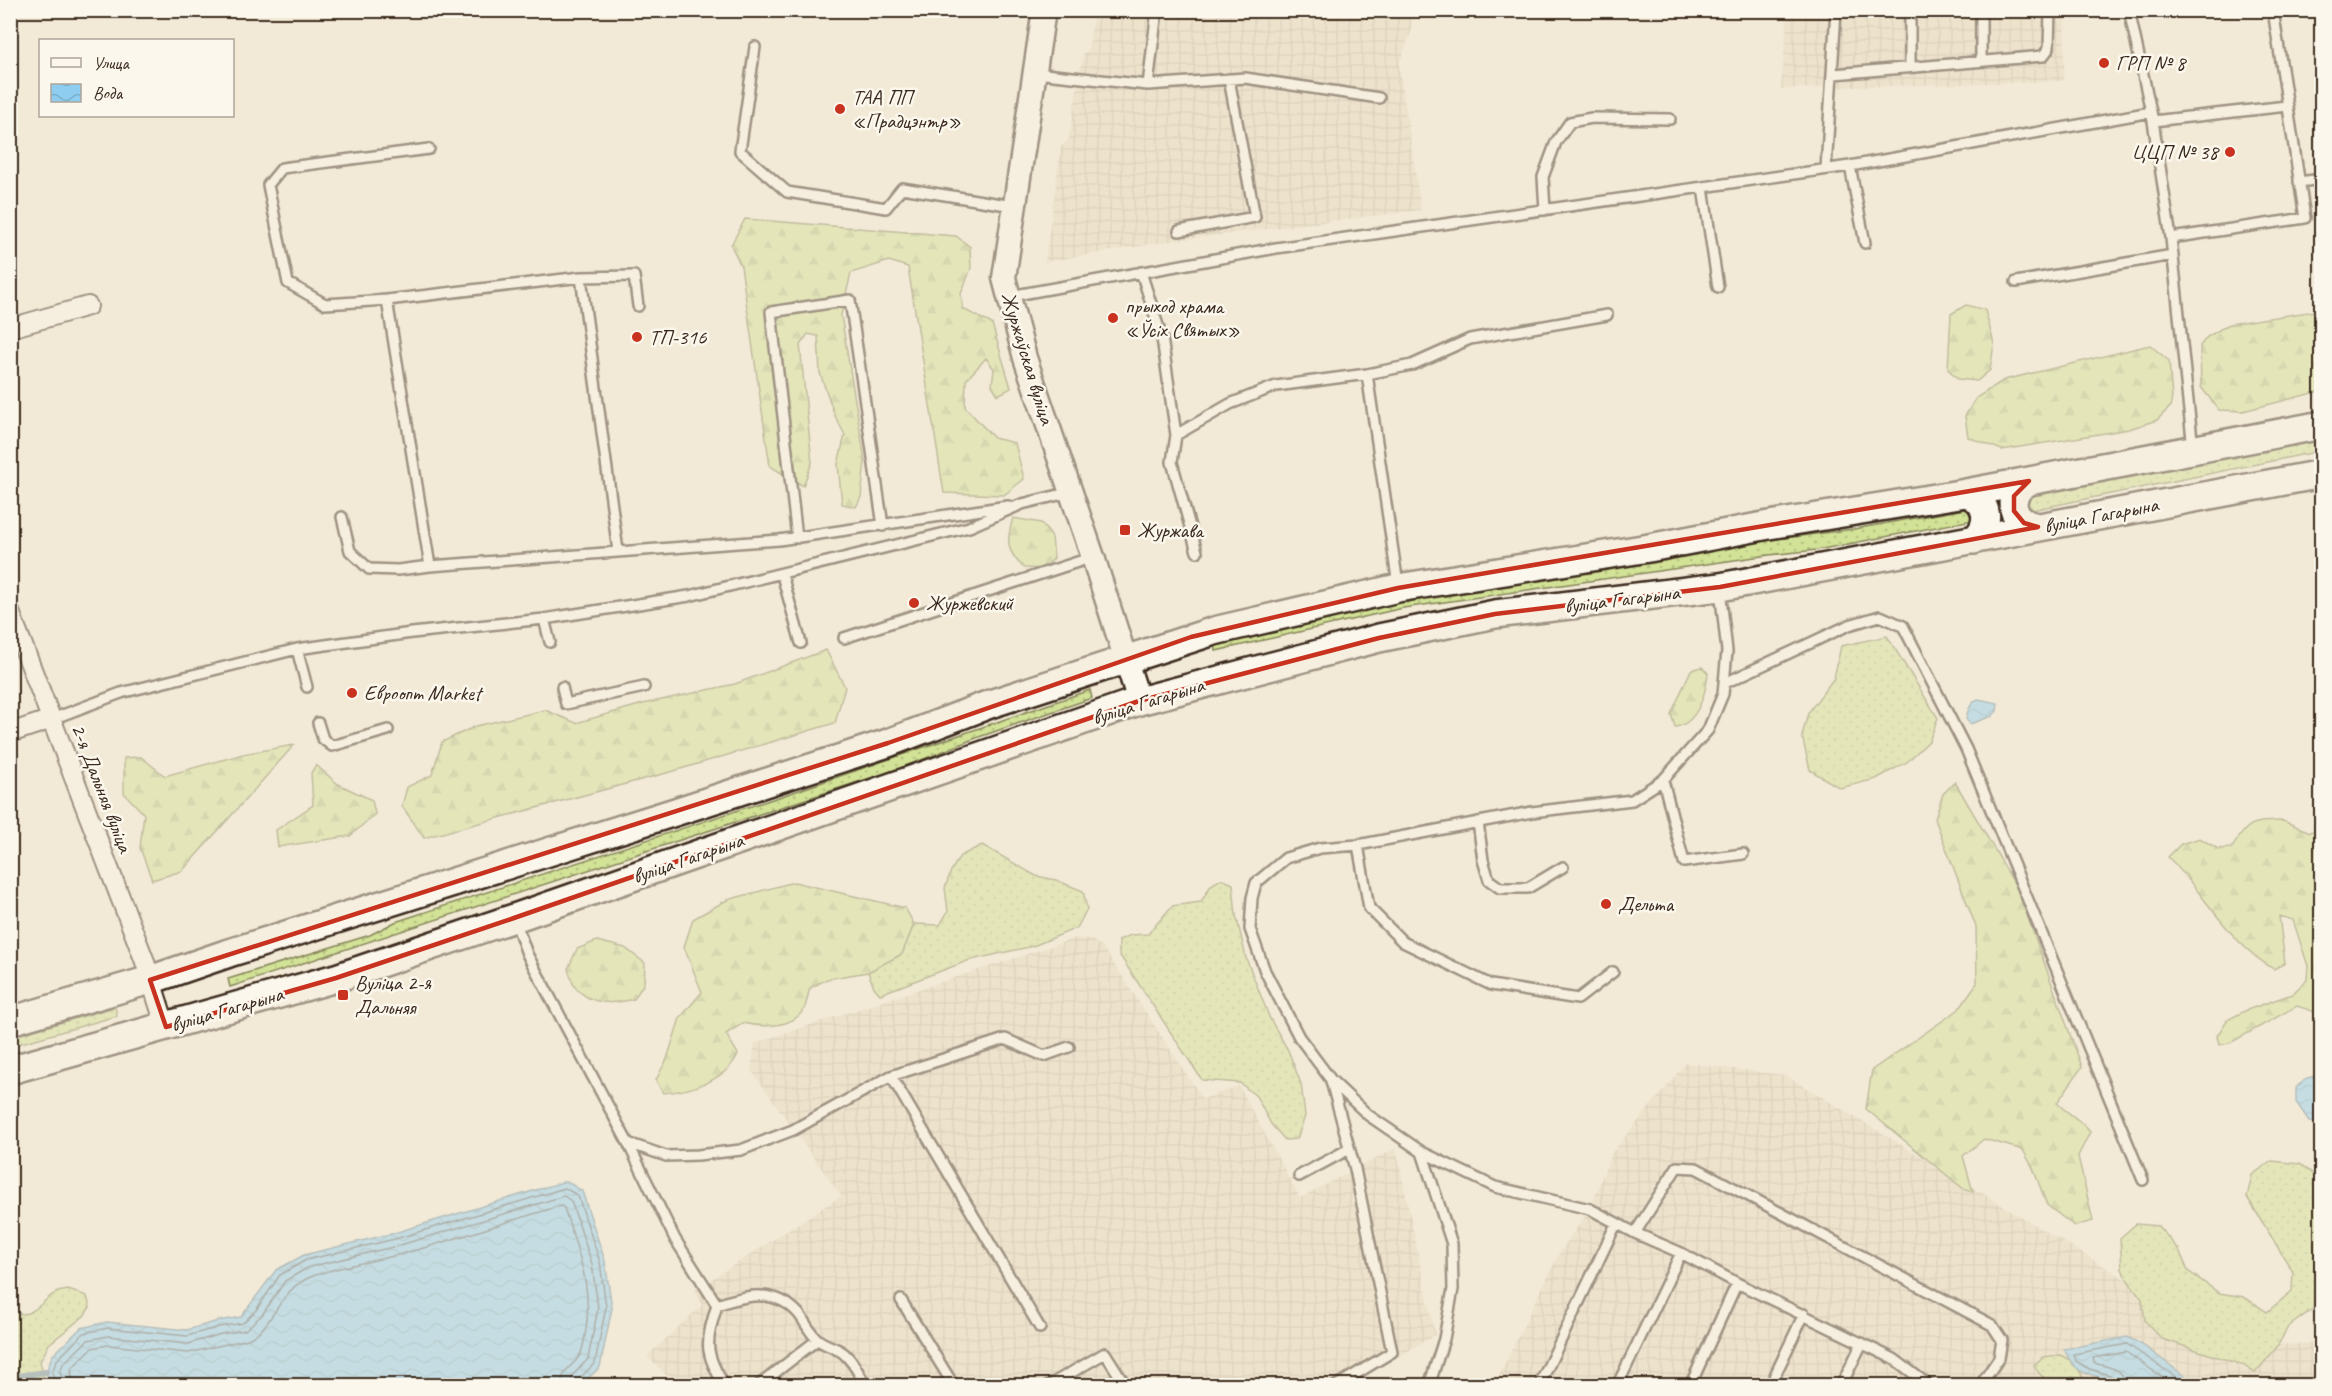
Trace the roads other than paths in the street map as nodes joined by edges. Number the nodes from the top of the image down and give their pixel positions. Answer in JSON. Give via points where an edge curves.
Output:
{"nodes":[{"id":1,"x":1157,"y":10,"type":"edge"},
{"id":2,"x":1836,"y":10,"type":"edge"},
{"id":3,"x":1910,"y":10,"type":"edge"},
{"id":4,"x":1981,"y":10,"type":"edge"},
{"id":5,"x":2050,"y":10,"type":"edge"},
{"id":6,"x":2129,"y":10,"type":"edge"},
{"id":7,"x":2273,"y":10,"type":"edge"},
{"id":8,"x":1041,"y":11,"type":"edge"},
{"id":9,"x":755,"y":47,"type":"dead end"},
{"id":10,"x":1981,"y":60,"type":"junction"},
{"id":11,"x":1910,"y":67,"type":"junction"},
{"id":12,"x":1035,"y":73,"type":"junction"},
{"id":13,"x":1834,"y":74,"type":"junction"},
{"id":14,"x":1229,"y":79,"type":"junction"},
{"id":15,"x":1148,"y":85,"type":"junction"},
{"id":16,"x":1379,"y":98,"type":"dead end"},
{"id":17,"x":2288,"y":105,"type":"junction"},
{"id":18,"x":2152,"y":117,"type":"junction"},
{"id":19,"x":1670,"y":119,"type":"dead end"},
{"id":20,"x":429,"y":149,"type":"dead end"},
{"id":21,"x":1850,"y":166,"type":"junction"},
{"id":22,"x":1826,"y":169,"type":"junction"},
{"id":23,"x":2322,"y":179,"type":"edge"},
{"id":24,"x":2299,"y":182,"type":"junction"},
{"id":25,"x":1703,"y":188,"type":"junction"},
{"id":26,"x":1013,"y":206,"type":"junction"},
{"id":27,"x":1545,"y":210,"type":"junction"},
{"id":28,"x":1179,"y":231,"type":"dead end"},
{"id":29,"x":2171,"y":238,"type":"junction"},
{"id":30,"x":1865,"y":243,"type":"dead end"},
{"id":31,"x":2173,"y":255,"type":"junction"},
{"id":32,"x":1141,"y":272,"type":"junction"},
{"id":33,"x":580,"y":277,"type":"junction"},
{"id":34,"x":2016,"y":282,"type":"dead end"},
{"id":35,"x":1718,"y":287,"type":"dead end"},
{"id":36,"x":1007,"y":296,"type":"junction"},
{"id":37,"x":387,"y":300,"type":"junction"},
{"id":38,"x":88,"y":306,"type":"dead end"},
{"id":39,"x":638,"y":306,"type":"dead end"},
{"id":40,"x":1607,"y":315,"type":"dead end"},
{"id":41,"x":10,"y":328,"type":"edge"},
{"id":42,"x":1367,"y":374,"type":"junction"},
{"id":43,"x":2322,"y":425,"type":"edge"},
{"id":44,"x":1176,"y":435,"type":"junction"},
{"id":45,"x":2193,"y":451,"type":"junction"},
{"id":46,"x":2322,"y":474,"type":"edge"},
{"id":47,"x":2029,"y":481,"type":"junction"},
{"id":48,"x":1071,"y":492,"type":"junction"},
{"id":49,"x":1966,"y":493,"type":"junction"},
{"id":50,"x":1022,"y":504,"type":"junction"},
{"id":51,"x":342,"y":517,"type":"dead end"},
{"id":52,"x":883,"y":526,"type":"junction"},
{"id":53,"x":2038,"y":527,"type":"junction"},
{"id":54,"x":797,"y":538,"type":"junction"},
{"id":55,"x":1974,"y":540,"type":"junction"},
{"id":56,"x":618,"y":551,"type":"junction"},
{"id":57,"x":1197,"y":552,"type":"dead end"},
{"id":58,"x":1093,"y":557,"type":"junction"},
{"id":59,"x":430,"y":566,"type":"junction"},
{"id":60,"x":782,"y":575,"type":"junction"},
{"id":61,"x":1720,"y":587,"type":"junction"},
{"id":62,"x":1398,"y":588,"type":"junction"},
{"id":63,"x":10,"y":612,"type":"edge"},
{"id":64,"x":544,"y":619,"type":"junction"},
{"id":65,"x":844,"y":638,"type":"dead end"},
{"id":66,"x":550,"y":642,"type":"dead end"},
{"id":67,"x":801,"y":643,"type":"dead end"},
{"id":68,"x":297,"y":649,"type":"junction"},
{"id":69,"x":1125,"y":660,"type":"junction"},
{"id":70,"x":1725,"y":683,"type":"junction"},
{"id":71,"x":307,"y":687,"type":"dead end"},
{"id":72,"x":562,"y":687,"type":"dead end"},
{"id":73,"x":644,"y":687,"type":"dead end"},
{"id":74,"x":1139,"y":701,"type":"junction"},
{"id":75,"x":52,"y":719,"type":"junction"},
{"id":76,"x":318,"y":723,"type":"dead end"},
{"id":77,"x":388,"y":730,"type":"dead end"},
{"id":78,"x":10,"y":733,"type":"edge"},
{"id":79,"x":1663,"y":780,"type":"junction"},
{"id":80,"x":1478,"y":822,"type":"junction"},
{"id":81,"x":1358,"y":845,"type":"junction"},
{"id":82,"x":1743,"y":854,"type":"dead end"},
{"id":83,"x":1563,"y":867,"type":"dead end"},
{"id":84,"x":514,"y":918,"type":"junction"},
{"id":85,"x":1613,"y":972,"type":"dead end"},
{"id":86,"x":150,"y":980,"type":"junction"},
{"id":87,"x":10,"y":1021,"type":"edge"},
{"id":88,"x":166,"y":1027,"type":"junction"},
{"id":89,"x":1069,"y":1047,"type":"dead end"},
{"id":90,"x":10,"y":1070,"type":"edge"},
{"id":91,"x":891,"y":1076,"type":"junction"},
{"id":92,"x":1331,"y":1080,"type":"junction"},
{"id":93,"x":628,"y":1143,"type":"junction"},
{"id":94,"x":1349,"y":1149,"type":"junction"},
{"id":95,"x":1422,"y":1152,"type":"junction"},
{"id":96,"x":1299,"y":1176,"type":"dead end"},
{"id":97,"x":2143,"y":1180,"type":"dead end"},
{"id":98,"x":1616,"y":1224,"type":"junction"},
{"id":99,"x":1635,"y":1233,"type":"junction"},
{"id":100,"x":1681,"y":1253,"type":"junction"},
{"id":101,"x":1737,"y":1283,"type":"junction"},
{"id":102,"x":901,"y":1300,"type":"dead end"},
{"id":103,"x":717,"y":1305,"type":"junction"},
{"id":104,"x":1804,"y":1314,"type":"junction"},
{"id":105,"x":1040,"y":1328,"type":"dead end"},
{"id":106,"x":818,"y":1340,"type":"junction"},
{"id":107,"x":1862,"y":1343,"type":"junction"},
{"id":108,"x":1918,"y":1382,"type":"edge"},
{"id":109,"x":725,"y":1386,"type":"edge"},
{"id":110,"x":758,"y":1386,"type":"edge"},
{"id":111,"x":866,"y":1386,"type":"edge"},
{"id":112,"x":954,"y":1386,"type":"edge"},
{"id":113,"x":1048,"y":1386,"type":"edge"},
{"id":114,"x":1126,"y":1386,"type":"edge"},
{"id":115,"x":1336,"y":1386,"type":"edge"},
{"id":116,"x":1429,"y":1386,"type":"edge"},
{"id":117,"x":1539,"y":1386,"type":"edge"},
{"id":118,"x":1617,"y":1386,"type":"edge"},
{"id":119,"x":1690,"y":1386,"type":"edge"},
{"id":120,"x":1770,"y":1386,"type":"edge"},
{"id":121,"x":1841,"y":1386,"type":"edge"},
{"id":122,"x":1930,"y":1386,"type":"edge"},
{"id":123,"x":1980,"y":1386,"type":"edge"}],
"edges":[{"from":1,"to":15,"type":"lane"},
{"from":2,"to":13,"type":"lane"},
{"from":3,"to":11,"type":"lane"},
{"from":4,"to":10,"type":"lane"},
{"from":5,"to":10,"type":"lane","via":[[2046,54]]},
{"from":6,"to":18,"type":"lane"},
{"from":7,"to":17,"type":"lane"},
{"from":8,"to":12,"type":"street","name":"Журжаўская вуліца"},
{"from":9,"to":26,"type":"lane","via":[[740,152],[787,192],[886,208],[902,188]]},
{"from":10,"to":11,"type":"lane"},
{"from":11,"to":13,"type":"lane"},
{"from":12,"to":15,"type":"lane"},
{"from":12,"to":26,"type":"street","name":"Журжаўская вуліца"},
{"from":13,"to":22,"type":"lane"},
{"from":14,"to":15,"type":"lane"},
{"from":14,"to":16,"type":"lane","via":[[1245,78]]},
{"from":14,"to":28,"type":"lane","via":[[1256,217]]},
{"from":17,"to":18,"type":"lane"},
{"from":17,"to":24,"type":"lane"},
{"from":18,"to":21,"type":"lane"},
{"from":18,"to":29,"type":"lane"},
{"from":19,"to":27,"type":"lane","via":[[1592,118],[1570,122],[1556,142],[1543,177]]},
{"from":20,"to":37,"type":"lane","via":[[282,168],[268,185],[288,283],[325,304]]},
{"from":21,"to":22,"type":"lane"},
{"from":21,"to":30,"type":"lane"},
{"from":22,"to":25,"type":"lane"},
{"from":23,"to":24,"type":"lane"},
{"from":24,"to":29,"type":"lane","via":[[2305,218]]},
{"from":25,"to":27,"type":"lane"},
{"from":25,"to":35,"type":"lane"},
{"from":26,"to":36,"type":"street","name":"Журжаўская вуліца","via":[[1004,278]]},
{"from":27,"to":32,"type":"lane"},
{"from":29,"to":31,"type":"lane"},
{"from":31,"to":34,"type":"lane"},
{"from":31,"to":45,"type":"lane"},
{"from":32,"to":36,"type":"lane"},
{"from":32,"to":44,"type":"lane","via":[[1162,338]]},
{"from":33,"to":37,"type":"lane"},
{"from":33,"to":39,"type":"lane","via":[[634,276]]},
{"from":33,"to":56,"type":"lane"},
{"from":36,"to":48,"type":"street","name":"Журжаўская вуліца"},
{"from":37,"to":59,"type":"lane"},
{"from":38,"to":41,"type":"street"},
{"from":40,"to":42,"type":"lane","via":[[1470,339],[1412,365]]},
{"from":42,"to":44,"type":"lane","via":[[1276,386],[1230,404]]},
{"from":42,"to":62,"type":"lane"},
{"from":43,"to":45,"type":"main road","name":"вуліца Гагарына"},
{"from":44,"to":57,"type":"lane","via":[[1172,462]]},
{"from":45,"to":47,"type":"main road","name":"вуліца Гагарына"},
{"from":46,"to":53,"type":"main road","name":"вуліца Гагарына"},
{"from":47,"to":49,"type":"main road","name":"вуліца Гагарына"},
{"from":47,"to":53,"type":"main road","via":[[2017,490],[2014,511],[2024,523]]},
{"from":48,"to":50,"type":"lane"},
{"from":48,"to":58,"type":"street","name":"Журжаўская вуліца"},
{"from":49,"to":55,"type":"main road","via":[[1979,499],[1986,512],[1984,528]]},
{"from":49,"to":62,"type":"main road","name":"вуліца Гагарына"},
{"from":50,"to":52,"type":"lane"},
{"from":50,"to":60,"type":"lane","via":[[969,527]]},
{"from":51,"to":59,"type":"lane","via":[[350,551],[369,569]]},
{"from":52,"to":54,"type":"lane"},
{"from":52,"to":54,"type":"lane","via":[[850,300],[771,312]]},
{"from":53,"to":55,"type":"main road","name":"вуліца Гагарына"},
{"from":54,"to":56,"type":"lane"},
{"from":55,"to":61,"type":"main road","name":"вуліца Гагарына"},
{"from":56,"to":59,"type":"lane"},
{"from":58,"to":65,"type":"lane"},
{"from":58,"to":69,"type":"street","name":"Журжаўская вуліца"},
{"from":60,"to":64,"type":"lane","via":[[689,596]]},
{"from":60,"to":67,"type":"lane"},
{"from":61,"to":70,"type":"lane","via":[[1727,651]]},
{"from":61,"to":74,"type":"main road","name":"вуліца Гагарына","via":[[1495,614],[1379,638]]},
{"from":62,"to":69,"type":"main road","name":"вуліца Гагарына","via":[[1191,637]]},
{"from":63,"to":75,"type":"street","name":"2-я Дальняя вуліца"},
{"from":64,"to":66,"type":"lane"},
{"from":64,"to":68,"type":"lane"},
{"from":68,"to":71,"type":"lane"},
{"from":68,"to":75,"type":"lane","via":[[121,693]]},
{"from":69,"to":74,"type":"street","name":"Журжаўская вуліца"},
{"from":69,"to":86,"type":"main road","name":"вуліца Гагарына","via":[[990,704],[888,743]]},
{"from":70,"to":79,"type":"lane","via":[[1708,730]]},
{"from":70,"to":97,"type":"lane","via":[[1849,625],[1880,616],[1903,626],[1966,749]]},
{"from":72,"to":73,"type":"lane","via":[[567,704]]},
{"from":74,"to":84,"type":"main road","name":"вуліца Гагарына"},
{"from":75,"to":78,"type":"street"},
{"from":75,"to":86,"type":"street","name":"2-я Дальняя вуліца"},
{"from":76,"to":77,"type":"lane","via":[[322,739],[332,746]]},
{"from":79,"to":80,"type":"lane","via":[[1632,800]]},
{"from":79,"to":82,"type":"lane","via":[[1684,862]]},
{"from":80,"to":81,"type":"lane"},
{"from":80,"to":83,"type":"lane","via":[[1489,880],[1500,888],[1528,888]]},
{"from":81,"to":85,"type":"lane","via":[[1369,908],[1403,942],[1491,985],[1578,999]]},
{"from":81,"to":92,"type":"lane","via":[[1320,848],[1286,858],[1256,883],[1252,898],[1250,929],[1265,971],[1299,1037]]},
{"from":84,"to":88,"type":"main road","name":"вуліца Гагарына","via":[[336,978]]},
{"from":84,"to":93,"type":"lane","via":[[527,954]]},
{"from":86,"to":87,"type":"main road","name":"вуліца Гагарына"},
{"from":86,"to":88,"type":"street","name":"2-я Дальняя вуліца"},
{"from":88,"to":90,"type":"main road","name":"вуліца Гагарына"},
{"from":89,"to":91,"type":"lane","via":[[1044,1056],[1005,1039]]},
{"from":91,"to":93,"type":"lane","via":[[793,1130],[741,1150],[666,1156]]},
{"from":91,"to":105,"type":"lane"},
{"from":92,"to":94,"type":"lane"},
{"from":92,"to":95,"type":"lane","via":[[1368,1115]]},
{"from":93,"to":103,"type":"lane","via":[[675,1239]]},
{"from":94,"to":96,"type":"lane"},
{"from":94,"to":115,"type":"lane","via":[[1392,1352]]},
{"from":95,"to":98,"type":"lane","via":[[1496,1187],[1590,1209]]},
{"from":95,"to":116,"type":"lane","via":[[1452,1245],[1453,1289],[1444,1340]]},
{"from":98,"to":99,"type":"lane"},
{"from":98,"to":117,"type":"lane"},
{"from":99,"to":100,"type":"lane"},
{"from":99,"to":123,"type":"lane","via":[[1677,1167],[1696,1168],[1992,1325],[2002,1340],[1999,1358]]},
{"from":100,"to":101,"type":"lane"},
{"from":100,"to":118,"type":"lane"},
{"from":101,"to":104,"type":"lane"},
{"from":101,"to":119,"type":"lane"},
{"from":102,"to":112,"type":"lane"},
{"from":103,"to":106,"type":"lane","via":[[769,1295],[799,1315]]},
{"from":103,"to":109,"type":"lane","via":[[708,1335],[708,1351]]},
{"from":104,"to":107,"type":"lane"},
{"from":104,"to":120,"type":"lane"},
{"from":106,"to":110,"type":"lane"},
{"from":106,"to":111,"type":"lane","via":[[844,1353]]},
{"from":107,"to":108,"type":"lane","via":[[1894,1359]]},
{"from":107,"to":121,"type":"lane"},
{"from":108,"to":122,"type":"lane"},
{"from":113,"to":114,"type":"lane","via":[[1105,1353]]}]}
